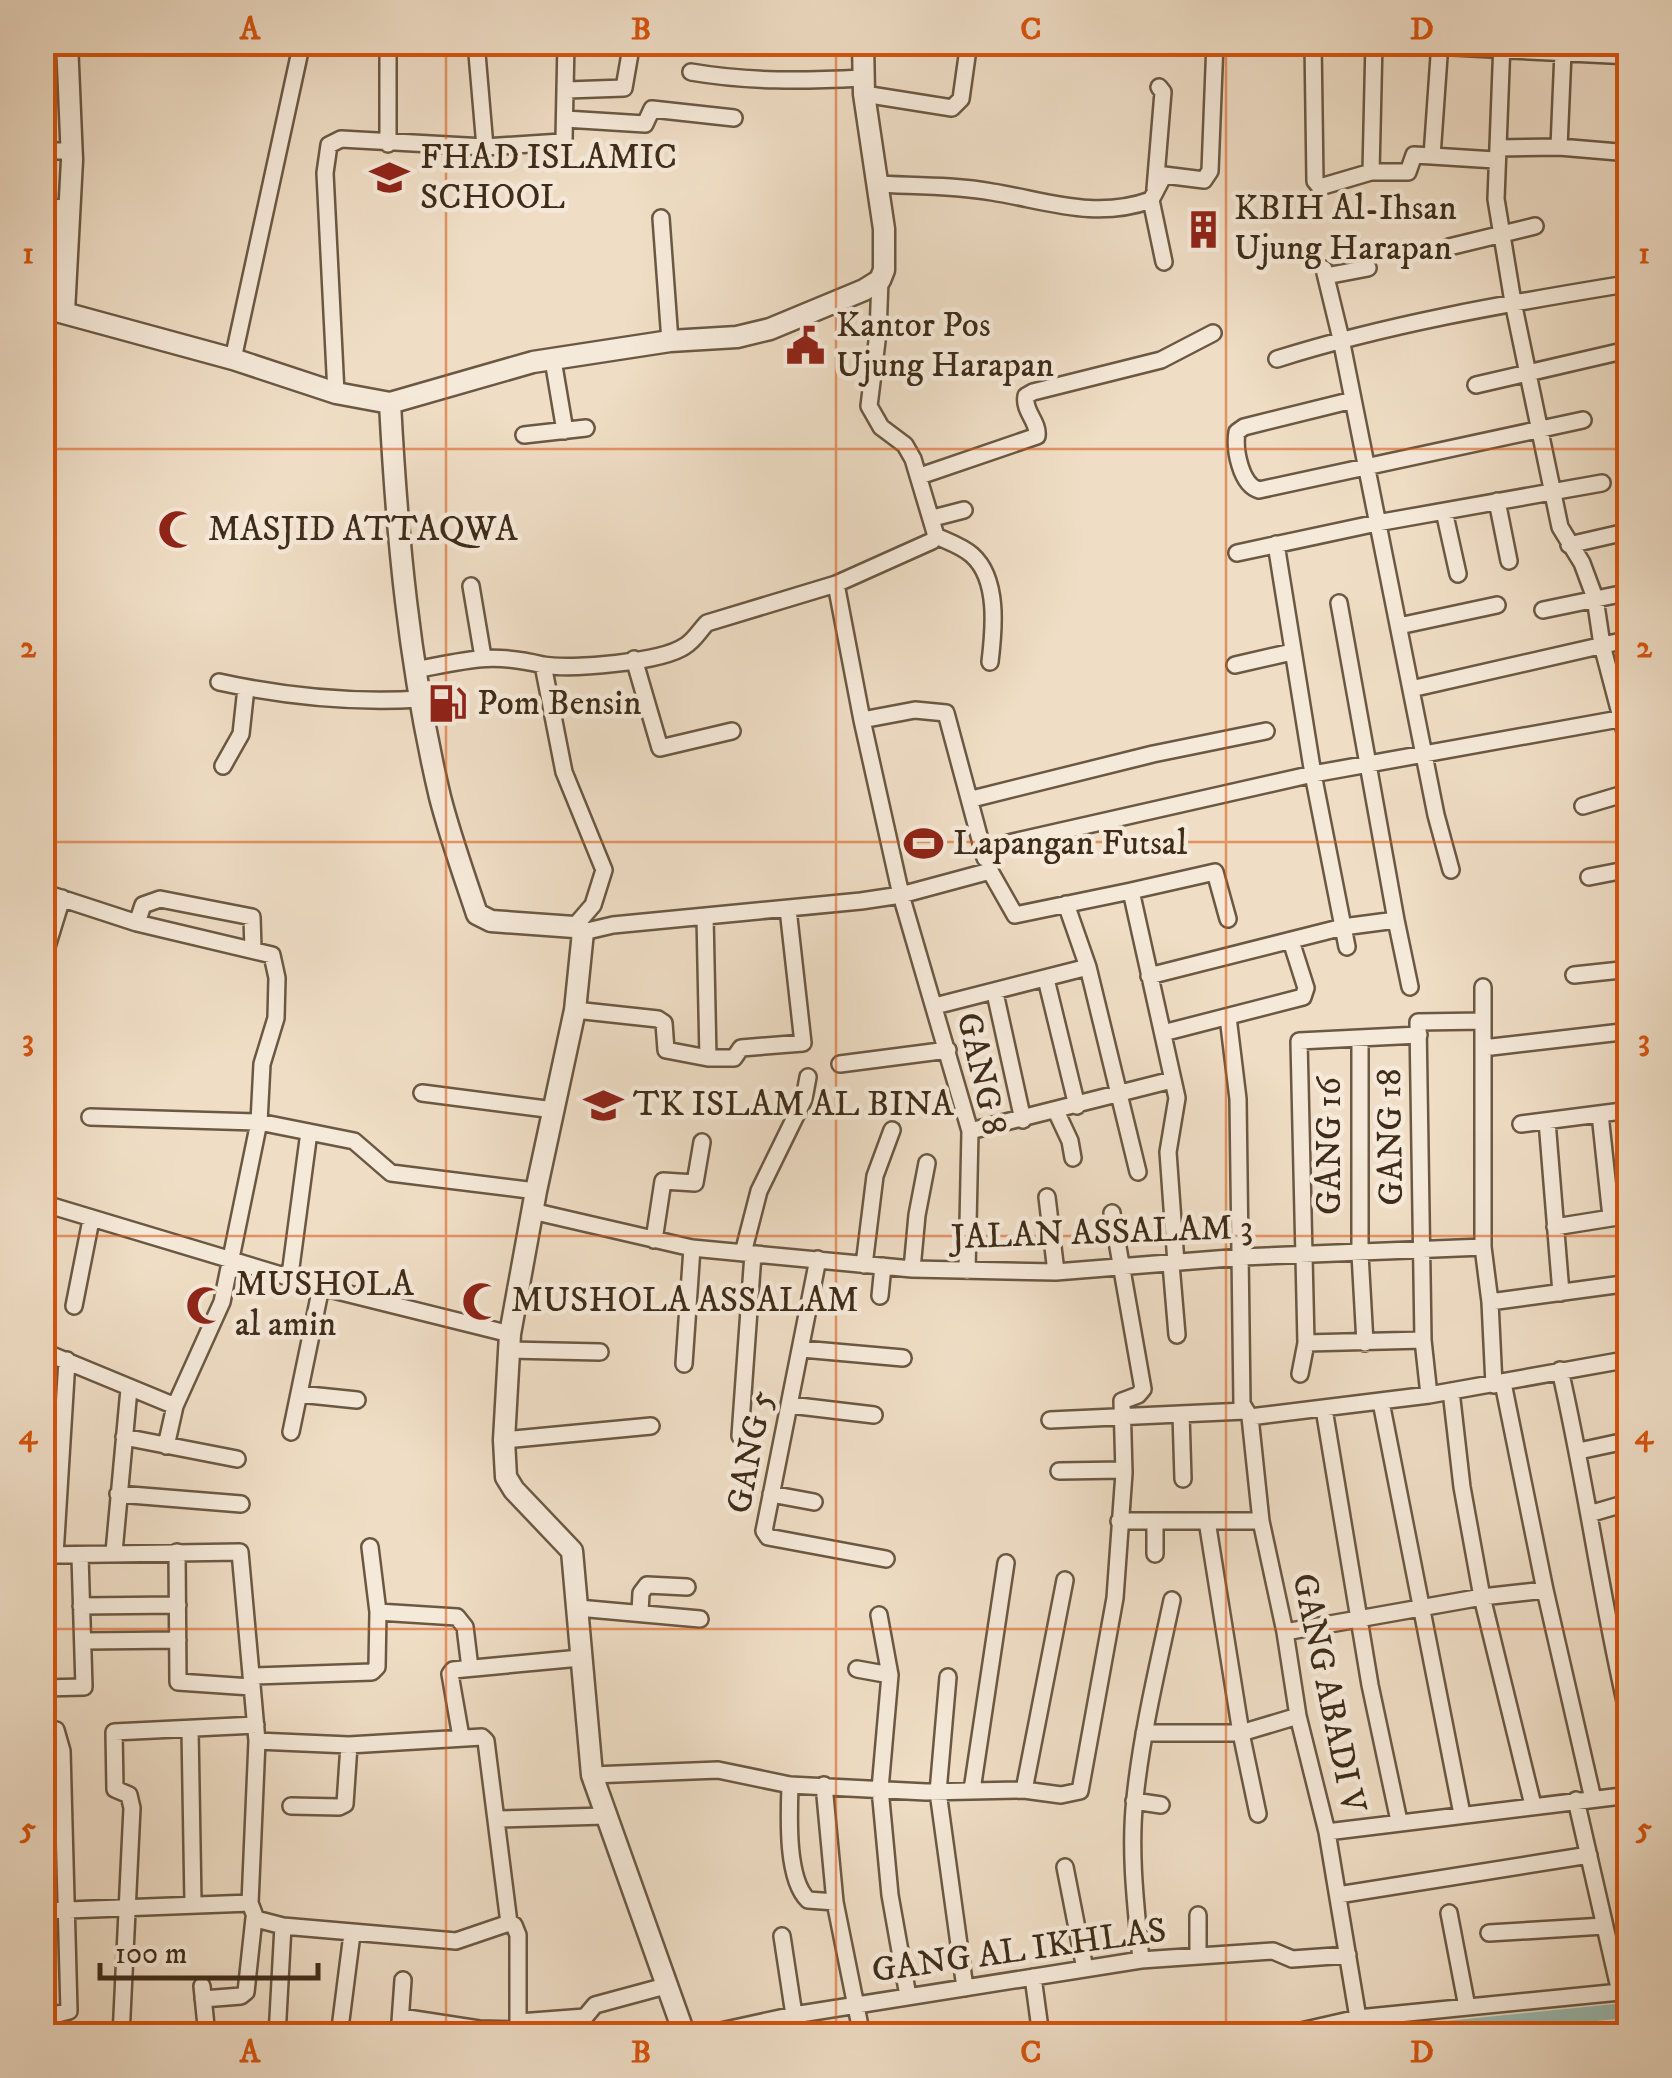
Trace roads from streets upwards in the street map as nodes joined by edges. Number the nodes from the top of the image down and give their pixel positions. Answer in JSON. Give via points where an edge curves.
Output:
{"nodes":[{"id":1,"x":57,"y":42,"type":"edge"},
{"id":2,"x":67,"y":42,"type":"edge"},
{"id":3,"x":302,"y":42,"type":"edge"},
{"id":4,"x":388,"y":42,"type":"edge"},
{"id":5,"x":476,"y":42,"type":"edge"},
{"id":6,"x":566,"y":42,"type":"edge"},
{"id":7,"x":632,"y":42,"type":"edge"},
{"id":8,"x":863,"y":42,"type":"edge"},
{"id":9,"x":969,"y":42,"type":"edge"},
{"id":10,"x":1215,"y":42,"type":"edge"},
{"id":11,"x":1313,"y":42,"type":"edge"},
{"id":12,"x":1374,"y":43,"type":"edge"},
{"id":13,"x":1440,"y":44,"type":"edge"},
{"id":14,"x":1501,"y":45,"type":"edge"},
{"id":15,"x":1563,"y":52,"type":"junction"},
{"id":16,"x":1630,"y":56,"type":"edge"},
{"id":17,"x":691,"y":72,"type":"dead end"},
{"id":18,"x":863,"y":86,"type":"junction"},
{"id":19,"x":1159,"y":87,"type":"dead end"},
{"id":20,"x":567,"y":90,"type":"junction"},
{"id":21,"x":734,"y":118,"type":"dead end"},
{"id":22,"x":566,"y":119,"type":"junction"},
{"id":23,"x":388,"y":144,"type":"junction"},
{"id":24,"x":485,"y":147,"type":"junction"},
{"id":25,"x":1559,"y":147,"type":"junction"},
{"id":26,"x":52,"y":151,"type":"edge"},
{"id":27,"x":1630,"y":153,"type":"edge"},
{"id":28,"x":1497,"y":154,"type":"junction"},
{"id":29,"x":1432,"y":156,"type":"junction"},
{"id":30,"x":1371,"y":172,"type":"junction"},
{"id":31,"x":876,"y":184,"type":"junction"},
{"id":32,"x":1153,"y":196,"type":"junction"},
{"id":33,"x":661,"y":218,"type":"dead end"},
{"id":34,"x":1535,"y":226,"type":"dead end"},
{"id":35,"x":1501,"y":233,"type":"junction"},
{"id":36,"x":1450,"y":247,"type":"dead end"},
{"id":37,"x":1164,"y":262,"type":"dead end"},
{"id":38,"x":1368,"y":268,"type":"dead end"},
{"id":39,"x":880,"y":280,"type":"junction"},
{"id":40,"x":1620,"y":285,"type":"dead end"},
{"id":41,"x":1513,"y":302,"type":"junction"},
{"id":42,"x":50,"y":309,"type":"edge"},
{"id":43,"x":1212,"y":333,"type":"dead end"},
{"id":44,"x":1341,"y":338,"type":"junction"},
{"id":45,"x":670,"y":341,"type":"junction"},
{"id":46,"x":1628,"y":350,"type":"edge"},
{"id":47,"x":1276,"y":358,"type":"dead end"},
{"id":48,"x":233,"y":360,"type":"junction"},
{"id":49,"x":553,"y":360,"type":"junction"},
{"id":50,"x":1528,"y":372,"type":"junction"},
{"id":51,"x":1476,"y":385,"type":"dead end"},
{"id":52,"x":336,"y":393,"type":"junction"},
{"id":53,"x":1353,"y":400,"type":"junction"},
{"id":54,"x":390,"y":403,"type":"junction"},
{"id":55,"x":1583,"y":420,"type":"dead end"},
{"id":56,"x":586,"y":428,"type":"dead end"},
{"id":57,"x":1540,"y":430,"type":"junction"},
{"id":58,"x":565,"y":431,"type":"junction"},
{"id":59,"x":524,"y":435,"type":"dead end"},
{"id":60,"x":1365,"y":466,"type":"junction"},
{"id":61,"x":920,"y":476,"type":"junction"},
{"id":62,"x":1602,"y":483,"type":"dead end"},
{"id":63,"x":1552,"y":494,"type":"junction"},
{"id":64,"x":1497,"y":501,"type":"junction"},
{"id":65,"x":964,"y":510,"type":"dead end"},
{"id":66,"x":1444,"y":511,"type":"junction"},
{"id":67,"x":933,"y":518,"type":"junction"},
{"id":68,"x":1377,"y":523,"type":"junction"},
{"id":69,"x":1630,"y":531,"type":"edge"},
{"id":70,"x":936,"y":536,"type":"junction"},
{"id":71,"x":1276,"y":544,"type":"junction"},
{"id":72,"x":1569,"y":545,"type":"junction"},
{"id":73,"x":1237,"y":552,"type":"dead end"},
{"id":74,"x":1509,"y":561,"type":"dead end"},
{"id":75,"x":1458,"y":574,"type":"dead end"},
{"id":76,"x":836,"y":584,"type":"junction"},
{"id":77,"x":471,"y":586,"type":"dead end"},
{"id":78,"x":1630,"y":592,"type":"edge"},
{"id":79,"x":1594,"y":598,"type":"junction"},
{"id":80,"x":1338,"y":603,"type":"dead end"},
{"id":81,"x":1497,"y":604,"type":"dead end"},
{"id":82,"x":1543,"y":610,"type":"dead end"},
{"id":83,"x":1399,"y":626,"type":"junction"},
{"id":84,"x":1630,"y":639,"type":"edge"},
{"id":85,"x":1602,"y":644,"type":"junction"},
{"id":86,"x":1292,"y":652,"type":"junction"},
{"id":87,"x":483,"y":657,"type":"junction"},
{"id":88,"x":634,"y":659,"type":"junction"},
{"id":89,"x":990,"y":662,"type":"dead end"},
{"id":90,"x":543,"y":665,"type":"junction"},
{"id":91,"x":1235,"y":665,"type":"dead end"},
{"id":92,"x":415,"y":670,"type":"junction"},
{"id":93,"x":219,"y":682,"type":"dead end"},
{"id":94,"x":246,"y":688,"type":"junction"},
{"id":95,"x":1411,"y":689,"type":"junction"},
{"id":96,"x":420,"y":700,"type":"junction"},
{"id":97,"x":1626,"y":718,"type":"edge"},
{"id":98,"x":862,"y":720,"type":"junction"},
{"id":99,"x":732,"y":731,"type":"dead end"},
{"id":100,"x":1266,"y":731,"type":"dead end"},
{"id":101,"x":1630,"y":751,"type":"edge"},
{"id":102,"x":1424,"y":755,"type":"junction"},
{"id":103,"x":223,"y":766,"type":"dead end"},
{"id":104,"x":1369,"y":766,"type":"junction"},
{"id":105,"x":1313,"y":774,"type":"junction"},
{"id":106,"x":1630,"y":792,"type":"edge"},
{"id":107,"x":972,"y":800,"type":"junction"},
{"id":108,"x":1583,"y":806,"type":"dead end"},
{"id":109,"x":982,"y":849,"type":"junction"},
{"id":110,"x":1630,"y":868,"type":"edge"},
{"id":111,"x":1451,"y":870,"type":"dead end"},
{"id":112,"x":990,"y":871,"type":"junction"},
{"id":113,"x":1589,"y":877,"type":"dead end"},
{"id":114,"x":1131,"y":891,"type":"junction"},
{"id":115,"x":42,"y":892,"type":"edge"},
{"id":116,"x":901,"y":895,"type":"junction"},
{"id":117,"x":62,"y":898,"type":"junction"},
{"id":118,"x":1066,"y":904,"type":"junction"},
{"id":119,"x":788,"y":909,"type":"junction"},
{"id":120,"x":704,"y":916,"type":"junction"},
{"id":121,"x":1228,"y":918,"type":"dead end"},
{"id":122,"x":1396,"y":920,"type":"junction"},
{"id":123,"x":137,"y":922,"type":"junction"},
{"id":124,"x":1343,"y":927,"type":"junction"},
{"id":125,"x":579,"y":930,"type":"junction"},
{"id":126,"x":1290,"y":941,"type":"junction"},
{"id":127,"x":1347,"y":947,"type":"dead end"},
{"id":128,"x":252,"y":948,"type":"junction"},
{"id":129,"x":42,"y":964,"type":"edge"},
{"id":130,"x":1088,"y":967,"type":"junction"},
{"id":131,"x":1630,"y":970,"type":"edge"},
{"id":132,"x":1574,"y":975,"type":"dead end"},
{"id":133,"x":1149,"y":976,"type":"junction"},
{"id":134,"x":1046,"y":979,"type":"junction"},
{"id":135,"x":1483,"y":987,"type":"dead end"},
{"id":136,"x":1410,"y":988,"type":"dead end"},
{"id":137,"x":995,"y":993,"type":"junction"},
{"id":138,"x":935,"y":1006,"type":"junction"},
{"id":139,"x":575,"y":1010,"type":"junction"},
{"id":140,"x":1228,"y":1017,"type":"junction"},
{"id":141,"x":1482,"y":1021,"type":"junction"},
{"id":142,"x":1419,"y":1029,"type":"junction"},
{"id":143,"x":1162,"y":1032,"type":"junction"},
{"id":144,"x":1630,"y":1032,"type":"edge"},
{"id":145,"x":1360,"y":1038,"type":"junction"},
{"id":146,"x":1483,"y":1048,"type":"junction"},
{"id":147,"x":948,"y":1050,"type":"junction"},
{"id":148,"x":708,"y":1058,"type":"junction"},
{"id":149,"x":840,"y":1064,"type":"dead end"},
{"id":150,"x":808,"y":1077,"type":"dead end"},
{"id":151,"x":1172,"y":1080,"type":"junction"},
{"id":152,"x":422,"y":1093,"type":"dead end"},
{"id":153,"x":1117,"y":1094,"type":"junction"},
{"id":154,"x":1076,"y":1106,"type":"junction"},
{"id":155,"x":554,"y":1110,"type":"junction"},
{"id":156,"x":1630,"y":1110,"type":"edge"},
{"id":157,"x":1056,"y":1112,"type":"junction"},
{"id":158,"x":1600,"y":1114,"type":"junction"},
{"id":159,"x":90,"y":1117,"type":"dead end"},
{"id":160,"x":1023,"y":1120,"type":"junction"},
{"id":161,"x":1547,"y":1121,"type":"junction"},
{"id":162,"x":260,"y":1122,"type":"junction"},
{"id":163,"x":1521,"y":1124,"type":"dead end"},
{"id":164,"x":892,"y":1130,"type":"dead end"},
{"id":165,"x":970,"y":1131,"type":"junction"},
{"id":166,"x":309,"y":1132,"type":"junction"},
{"id":167,"x":702,"y":1142,"type":"dead end"},
{"id":168,"x":1073,"y":1158,"type":"dead end"},
{"id":169,"x":928,"y":1163,"type":"dead end"},
{"id":170,"x":1138,"y":1172,"type":"dead end"},
{"id":171,"x":1047,"y":1197,"type":"dead end"},
{"id":172,"x":534,"y":1201,"type":"junction"},
{"id":173,"x":42,"y":1203,"type":"edge"},
{"id":174,"x":1112,"y":1212,"type":"dead end"},
{"id":175,"x":1630,"y":1215,"type":"edge"},
{"id":176,"x":1611,"y":1217,"type":"junction"},
{"id":177,"x":90,"y":1220,"type":"junction"},
{"id":178,"x":1554,"y":1227,"type":"junction"},
{"id":179,"x":654,"y":1240,"type":"junction"},
{"id":180,"x":1483,"y":1247,"type":"junction"},
{"id":181,"x":692,"y":1248,"type":"junction"},
{"id":182,"x":1423,"y":1250,"type":"junction"},
{"id":183,"x":748,"y":1254,"type":"junction"},
{"id":184,"x":1360,"y":1254,"type":"junction"},
{"id":185,"x":1303,"y":1255,"type":"junction"},
{"id":186,"x":1242,"y":1257,"type":"junction"},
{"id":187,"x":818,"y":1258,"type":"junction"},
{"id":188,"x":231,"y":1260,"type":"junction"},
{"id":189,"x":1174,"y":1264,"type":"junction"},
{"id":190,"x":864,"y":1265,"type":"junction"},
{"id":191,"x":883,"y":1266,"type":"junction"},
{"id":192,"x":1122,"y":1266,"type":"junction"},
{"id":193,"x":912,"y":1269,"type":"junction"},
{"id":194,"x":967,"y":1271,"type":"junction"},
{"id":195,"x":1056,"y":1272,"type":"junction"},
{"id":196,"x":290,"y":1276,"type":"junction"},
{"id":197,"x":1630,"y":1282,"type":"edge"},
{"id":198,"x":321,"y":1287,"type":"junction"},
{"id":199,"x":1561,"y":1293,"type":"junction"},
{"id":200,"x":880,"y":1296,"type":"dead end"},
{"id":201,"x":1490,"y":1302,"type":"junction"},
{"id":202,"x":74,"y":1306,"type":"dead end"},
{"id":203,"x":1178,"y":1335,"type":"dead end"},
{"id":204,"x":1423,"y":1340,"type":"junction"},
{"id":205,"x":510,"y":1342,"type":"junction"},
{"id":206,"x":1365,"y":1343,"type":"junction"},
{"id":207,"x":1306,"y":1344,"type":"junction"},
{"id":208,"x":802,"y":1349,"type":"junction"},
{"id":209,"x":42,"y":1351,"type":"edge"},
{"id":210,"x":600,"y":1352,"type":"dead end"},
{"id":211,"x":903,"y":1358,"type":"dead end"},
{"id":212,"x":1630,"y":1359,"type":"edge"},
{"id":213,"x":67,"y":1360,"type":"junction"},
{"id":214,"x":684,"y":1364,"type":"dead end"},
{"id":215,"x":1560,"y":1370,"type":"junction"},
{"id":216,"x":1300,"y":1374,"type":"dead end"},
{"id":217,"x":1498,"y":1384,"type":"junction"},
{"id":218,"x":129,"y":1388,"type":"junction"},
{"id":219,"x":1451,"y":1391,"type":"junction"},
{"id":220,"x":298,"y":1394,"type":"junction"},
{"id":221,"x":1429,"y":1395,"type":"junction"},
{"id":222,"x":356,"y":1400,"type":"dead end"},
{"id":223,"x":1381,"y":1402,"type":"junction"},
{"id":224,"x":790,"y":1405,"type":"junction"},
{"id":225,"x":174,"y":1406,"type":"junction"},
{"id":226,"x":1324,"y":1409,"type":"junction"},
{"id":227,"x":1181,"y":1414,"type":"junction"},
{"id":228,"x":1247,"y":1414,"type":"junction"},
{"id":229,"x":874,"y":1415,"type":"dead end"},
{"id":230,"x":1122,"y":1417,"type":"junction"},
{"id":231,"x":1050,"y":1420,"type":"dead end"},
{"id":232,"x":651,"y":1426,"type":"dead end"},
{"id":233,"x":290,"y":1432,"type":"dead end"},
{"id":234,"x":740,"y":1436,"type":"dead end"},
{"id":235,"x":124,"y":1437,"type":"junction"},
{"id":236,"x":504,"y":1440,"type":"junction"},
{"id":237,"x":1630,"y":1440,"type":"edge"},
{"id":238,"x":166,"y":1446,"type":"junction"},
{"id":239,"x":1578,"y":1451,"type":"junction"},
{"id":240,"x":236,"y":1459,"type":"dead end"},
{"id":241,"x":1124,"y":1470,"type":"junction"},
{"id":242,"x":1059,"y":1472,"type":"dead end"},
{"id":243,"x":1183,"y":1480,"type":"dead end"},
{"id":244,"x":118,"y":1494,"type":"junction"},
{"id":245,"x":771,"y":1494,"type":"junction"},
{"id":246,"x":814,"y":1502,"type":"dead end"},
{"id":247,"x":1630,"y":1502,"type":"edge"},
{"id":248,"x":241,"y":1504,"type":"dead end"},
{"id":249,"x":1589,"y":1514,"type":"junction"},
{"id":250,"x":1119,"y":1521,"type":"junction"},
{"id":251,"x":1207,"y":1521,"type":"junction"},
{"id":252,"x":1261,"y":1521,"type":"junction"},
{"id":253,"x":1155,"y":1522,"type":"junction"},
{"id":254,"x":370,"y":1547,"type":"dead end"},
{"id":255,"x":114,"y":1552,"type":"junction"},
{"id":256,"x":177,"y":1552,"type":"junction"},
{"id":257,"x":1155,"y":1554,"type":"dead end"},
{"id":258,"x":49,"y":1556,"type":"edge"},
{"id":259,"x":80,"y":1556,"type":"junction"},
{"id":260,"x":886,"y":1558,"type":"dead end"},
{"id":261,"x":1006,"y":1563,"type":"dead end"},
{"id":262,"x":1064,"y":1580,"type":"dead end"},
{"id":263,"x":687,"y":1587,"type":"dead end"},
{"id":264,"x":1545,"y":1590,"type":"junction"},
{"id":265,"x":1482,"y":1597,"type":"junction"},
{"id":266,"x":1172,"y":1600,"type":"dead end"},
{"id":267,"x":178,"y":1605,"type":"junction"},
{"id":268,"x":81,"y":1606,"type":"junction"},
{"id":269,"x":578,"y":1608,"type":"junction"},
{"id":270,"x":1422,"y":1609,"type":"junction"},
{"id":271,"x":378,"y":1612,"type":"junction"},
{"id":272,"x":640,"y":1613,"type":"junction"},
{"id":273,"x":879,"y":1615,"type":"dead end"},
{"id":274,"x":700,"y":1618,"type":"dead end"},
{"id":275,"x":1358,"y":1619,"type":"junction"},
{"id":276,"x":1285,"y":1632,"type":"junction"},
{"id":277,"x":178,"y":1640,"type":"junction"},
{"id":278,"x":85,"y":1641,"type":"junction"},
{"id":279,"x":580,"y":1658,"type":"junction"},
{"id":280,"x":470,"y":1668,"type":"junction"},
{"id":281,"x":857,"y":1668,"type":"dead end"},
{"id":282,"x":890,"y":1675,"type":"junction"},
{"id":283,"x":948,"y":1677,"type":"dead end"},
{"id":284,"x":251,"y":1681,"type":"junction"},
{"id":285,"x":42,"y":1688,"type":"edge"},
{"id":286,"x":1298,"y":1716,"type":"junction"},
{"id":287,"x":1630,"y":1723,"type":"edge"},
{"id":288,"x":42,"y":1726,"type":"edge"},
{"id":289,"x":190,"y":1729,"type":"junction"},
{"id":290,"x":256,"y":1733,"type":"junction"},
{"id":291,"x":1240,"y":1733,"type":"junction"},
{"id":292,"x":1144,"y":1734,"type":"junction"},
{"id":293,"x":461,"y":1738,"type":"junction"},
{"id":294,"x":349,"y":1745,"type":"junction"},
{"id":295,"x":592,"y":1775,"type":"junction"},
{"id":296,"x":790,"y":1785,"type":"junction"},
{"id":297,"x":824,"y":1785,"type":"junction"},
{"id":298,"x":880,"y":1789,"type":"junction"},
{"id":299,"x":972,"y":1790,"type":"junction"},
{"id":300,"x":1024,"y":1790,"type":"junction"},
{"id":301,"x":938,"y":1792,"type":"junction"},
{"id":302,"x":1630,"y":1795,"type":"edge"},
{"id":303,"x":1593,"y":1799,"type":"junction"},
{"id":304,"x":1576,"y":1800,"type":"junction"},
{"id":305,"x":1134,"y":1802,"type":"junction"},
{"id":306,"x":1160,"y":1804,"type":"dead end"},
{"id":307,"x":1533,"y":1805,"type":"junction"},
{"id":308,"x":291,"y":1806,"type":"dead end"},
{"id":309,"x":1258,"y":1814,"type":"dead end"},
{"id":310,"x":1462,"y":1814,"type":"junction"},
{"id":311,"x":604,"y":1816,"type":"junction"},
{"id":312,"x":497,"y":1819,"type":"junction"},
{"id":313,"x":1399,"y":1821,"type":"junction"},
{"id":314,"x":1327,"y":1832,"type":"junction"},
{"id":315,"x":1589,"y":1855,"type":"junction"},
{"id":316,"x":1065,"y":1866,"type":"dead end"},
{"id":317,"x":1338,"y":1895,"type":"junction"},
{"id":318,"x":835,"y":1902,"type":"junction"},
{"id":319,"x":194,"y":1903,"type":"junction"},
{"id":320,"x":127,"y":1909,"type":"junction"},
{"id":321,"x":66,"y":1910,"type":"junction"},
{"id":322,"x":252,"y":1910,"type":"junction"},
{"id":323,"x":42,"y":1912,"type":"edge"},
{"id":324,"x":1449,"y":1913,"type":"dead end"},
{"id":325,"x":1198,"y":1915,"type":"dead end"},
{"id":326,"x":508,"y":1923,"type":"junction"},
{"id":327,"x":283,"y":1926,"type":"junction"},
{"id":328,"x":1604,"y":1926,"type":"junction"},
{"id":329,"x":1489,"y":1933,"type":"dead end"},
{"id":330,"x":352,"y":1934,"type":"junction"},
{"id":331,"x":782,"y":1936,"type":"dead end"},
{"id":332,"x":1348,"y":1955,"type":"junction"},
{"id":333,"x":1198,"y":1956,"type":"junction"},
{"id":334,"x":1141,"y":1960,"type":"junction"},
{"id":335,"x":1084,"y":1969,"type":"junction"},
{"id":336,"x":1033,"y":1978,"type":"junction"},
{"id":337,"x":403,"y":1980,"type":"dead end"},
{"id":338,"x":669,"y":1985,"type":"junction"},
{"id":339,"x":965,"y":1988,"type":"junction"},
{"id":340,"x":1625,"y":1992,"type":"edge"},
{"id":341,"x":908,"y":1996,"type":"junction"},
{"id":342,"x":855,"y":2004,"type":"junction"},
{"id":343,"x":1467,"y":2007,"type":"junction"},
{"id":344,"x":794,"y":2014,"type":"junction"},
{"id":345,"x":401,"y":2016,"type":"junction"},
{"id":346,"x":1358,"y":2018,"type":"junction"},
{"id":347,"x":519,"y":2029,"type":"edge"},
{"id":348,"x":52,"y":2036,"type":"edge"},
{"id":349,"x":121,"y":2036,"type":"edge"},
{"id":350,"x":206,"y":2036,"type":"edge"},
{"id":351,"x":277,"y":2036,"type":"edge"},
{"id":352,"x":339,"y":2036,"type":"edge"},
{"id":353,"x":399,"y":2036,"type":"edge"},
{"id":354,"x":685,"y":2036,"type":"edge"},
{"id":355,"x":698,"y":2036,"type":"edge"},
{"id":356,"x":862,"y":2036,"type":"edge"},
{"id":357,"x":1041,"y":2036,"type":"edge"},
{"id":358,"x":1279,"y":2036,"type":"edge"}],
"edges":[{"from":1,"to":26,"type":"street"},
{"from":2,"to":42,"type":"street","via":[[72,160]]},
{"from":3,"to":48,"type":"street"},
{"from":4,"to":23,"type":"street"},
{"from":5,"to":24,"type":"street"},
{"from":6,"to":20,"type":"street"},
{"from":7,"to":20,"type":"street","via":[[624,88]]},
{"from":8,"to":18,"type":"street"},
{"from":9,"to":18,"type":"street","via":[[961,99],[952,108]]},
{"from":10,"to":32,"type":"street","via":[[1208,176],[1164,175]]},
{"from":11,"to":30,"type":"street","via":[[1317,185]]},
{"from":12,"to":13,"type":"street"},
{"from":12,"to":30,"type":"street"},
{"from":13,"to":14,"type":"street"},
{"from":13,"to":29,"type":"street"},
{"from":14,"to":15,"type":"street"},
{"from":14,"to":28,"type":"street"},
{"from":15,"to":16,"type":"street"},
{"from":15,"to":25,"type":"street"},
{"from":17,"to":18,"type":"street"},
{"from":18,"to":31,"type":"street"},
{"from":19,"to":32,"type":"street"},
{"from":20,"to":22,"type":"street"},
{"from":21,"to":22,"type":"street","via":[[652,109],[646,124]]},
{"from":22,"to":24,"type":"street","via":[[561,142]]},
{"from":23,"to":24,"type":"street"},
{"from":23,"to":52,"type":"street","via":[[334,140],[326,154]]},
{"from":25,"to":27,"type":"street"},
{"from":25,"to":28,"type":"street"},
{"from":26,"to":42,"type":"street","via":[[60,196]]},
{"from":28,"to":29,"type":"street"},
{"from":28,"to":35,"type":"street"},
{"from":29,"to":30,"type":"street","via":[[1414,155],[1406,172]]},
{"from":31,"to":32,"type":"street","via":[[991,192],[1094,211],[1119,210]]},
{"from":31,"to":39,"type":"street","via":[[885,252]]},
{"from":32,"to":37,"type":"street"},
{"from":33,"to":45,"type":"street"},
{"from":34,"to":35,"type":"street"},
{"from":35,"to":36,"type":"street"},
{"from":35,"to":41,"type":"street"},
{"from":38,"to":44,"type":"street","via":[[1325,272]]},
{"from":39,"to":45,"type":"street","via":[[770,329]]},
{"from":39,"to":61,"type":"street","via":[[872,413],[905,445]]},
{"from":40,"to":41,"type":"street"},
{"from":41,"to":44,"type":"street"},
{"from":41,"to":50,"type":"street"},
{"from":42,"to":48,"type":"street"},
{"from":43,"to":61,"type":"street","via":[[1161,360],[1033,392],[1024,403],[1036,436]]},
{"from":44,"to":47,"type":"street"},
{"from":44,"to":53,"type":"street"},
{"from":45,"to":49,"type":"street"},
{"from":46,"to":50,"type":"street"},
{"from":48,"to":52,"type":"street"},
{"from":49,"to":54,"type":"street"},
{"from":49,"to":58,"type":"street"},
{"from":50,"to":51,"type":"street"},
{"from":50,"to":57,"type":"street"},
{"from":52,"to":54,"type":"street"},
{"from":53,"to":60,"type":"street"},
{"from":53,"to":60,"type":"street","via":[[1244,427],[1236,440],[1252,489]]},
{"from":54,"to":92,"type":"street","via":[[398,549]]},
{"from":55,"to":57,"type":"street"},
{"from":56,"to":58,"type":"street"},
{"from":57,"to":60,"type":"street"},
{"from":57,"to":63,"type":"street"},
{"from":58,"to":59,"type":"street"},
{"from":60,"to":68,"type":"street"},
{"from":61,"to":67,"type":"street"},
{"from":62,"to":63,"type":"street"},
{"from":63,"to":64,"type":"street"},
{"from":63,"to":72,"type":"street"},
{"from":64,"to":66,"type":"street"},
{"from":64,"to":74,"type":"street"},
{"from":65,"to":67,"type":"street"},
{"from":66,"to":68,"type":"street"},
{"from":66,"to":75,"type":"street"},
{"from":67,"to":70,"type":"street"},
{"from":68,"to":71,"type":"street"},
{"from":68,"to":83,"type":"street"},
{"from":69,"to":72,"type":"street"},
{"from":70,"to":76,"type":"street"},
{"from":70,"to":89,"type":"street","via":[[976,557],[994,608]]},
{"from":71,"to":73,"type":"street"},
{"from":71,"to":86,"type":"street"},
{"from":72,"to":79,"type":"street"},
{"from":76,"to":88,"type":"street","via":[[718,618],[674,653]]},
{"from":76,"to":98,"type":"street","name":"GANG 8"},
{"from":77,"to":87,"type":"street"},
{"from":78,"to":79,"type":"street"},
{"from":79,"to":82,"type":"street"},
{"from":79,"to":85,"type":"street"},
{"from":80,"to":104,"type":"street"},
{"from":81,"to":83,"type":"street"},
{"from":83,"to":95,"type":"street"},
{"from":84,"to":85,"type":"street"},
{"from":85,"to":95,"type":"street"},
{"from":85,"to":97,"type":"street"},
{"from":86,"to":91,"type":"street"},
{"from":86,"to":105,"type":"street"},
{"from":87,"to":90,"type":"street"},
{"from":87,"to":92,"type":"street"},
{"from":88,"to":90,"type":"street"},
{"from":88,"to":99,"type":"street","via":[[660,748]]},
{"from":90,"to":125,"type":"street","via":[[564,772],[604,870]]},
{"from":92,"to":96,"type":"street"},
{"from":93,"to":94,"type":"street"},
{"from":94,"to":96,"type":"street"},
{"from":94,"to":103,"type":"street","via":[[240,734]]},
{"from":95,"to":102,"type":"street"},
{"from":96,"to":125,"type":"street","via":[[476,914]]},
{"from":97,"to":101,"type":"street"},
{"from":97,"to":102,"type":"street"},
{"from":98,"to":107,"type":"street","via":[[915,710],[946,713]]},
{"from":98,"to":116,"type":"street","name":"GANG 8"},
{"from":100,"to":107,"type":"street"},
{"from":102,"to":104,"type":"street"},
{"from":102,"to":111,"type":"street"},
{"from":104,"to":105,"type":"street"},
{"from":104,"to":122,"type":"street"},
{"from":105,"to":109,"type":"street"},
{"from":105,"to":124,"type":"street"},
{"from":106,"to":108,"type":"street"},
{"from":107,"to":109,"type":"street"},
{"from":109,"to":112,"type":"street"},
{"from":110,"to":113,"type":"street"},
{"from":112,"to":116,"type":"street"},
{"from":112,"to":118,"type":"street","via":[[1015,915]]},
{"from":114,"to":118,"type":"street"},
{"from":114,"to":121,"type":"street","via":[[1215,872]]},
{"from":114,"to":133,"type":"street"},
{"from":115,"to":117,"type":"street"},
{"from":116,"to":119,"type":"street"},
{"from":116,"to":138,"type":"street","name":"GANG 8"},
{"from":117,"to":123,"type":"street"},
{"from":117,"to":129,"type":"street"},
{"from":118,"to":130,"type":"street"},
{"from":119,"to":120,"type":"street"},
{"from":119,"to":148,"type":"street","via":[[803,1043]]},
{"from":120,"to":125,"type":"street"},
{"from":120,"to":148,"type":"street"},
{"from":122,"to":124,"type":"street"},
{"from":122,"to":136,"type":"street"},
{"from":123,"to":128,"type":"street"},
{"from":123,"to":128,"type":"street","via":[[144,905],[160,899],[252,917]]},
{"from":124,"to":126,"type":"street"},
{"from":124,"to":127,"type":"street"},
{"from":125,"to":139,"type":"street"},
{"from":126,"to":133,"type":"street"},
{"from":126,"to":140,"type":"street","via":[[1306,995]]},
{"from":128,"to":162,"type":"street","via":[[272,955],[277,978]]},
{"from":130,"to":134,"type":"street"},
{"from":130,"to":153,"type":"street"},
{"from":131,"to":132,"type":"street"},
{"from":133,"to":143,"type":"street"},
{"from":134,"to":137,"type":"street"},
{"from":134,"to":154,"type":"street"},
{"from":135,"to":141,"type":"street"},
{"from":137,"to":138,"type":"street"},
{"from":137,"to":160,"type":"street"},
{"from":138,"to":147,"type":"street","name":"GANG 8"},
{"from":139,"to":148,"type":"street","via":[[658,1019],[666,1050]]},
{"from":139,"to":155,"type":"street"},
{"from":140,"to":143,"type":"street"},
{"from":140,"to":186,"type":"street","name":"GANG ABADI V","via":[[1237,1079]]},
{"from":141,"to":142,"type":"street"},
{"from":141,"to":146,"type":"street"},
{"from":142,"to":145,"type":"street"},
{"from":142,"to":182,"type":"street","name":"GANG 18"},
{"from":143,"to":151,"type":"street"},
{"from":144,"to":146,"type":"street"},
{"from":145,"to":184,"type":"street","name":"GANG 16"},
{"from":145,"to":185,"type":"street","via":[[1299,1041]]},
{"from":146,"to":180,"type":"street"},
{"from":147,"to":149,"type":"street"},
{"from":147,"to":165,"type":"street","name":"GANG 8"},
{"from":150,"to":183,"type":"street","via":[[753,1206]]},
{"from":151,"to":153,"type":"street"},
{"from":151,"to":189,"type":"street","via":[[1178,1104],[1168,1152]]},
{"from":152,"to":155,"type":"street"},
{"from":153,"to":154,"type":"street"},
{"from":153,"to":170,"type":"street"},
{"from":154,"to":157,"type":"street"},
{"from":155,"to":172,"type":"street"},
{"from":156,"to":158,"type":"street"},
{"from":157,"to":160,"type":"street"},
{"from":157,"to":168,"type":"street"},
{"from":158,"to":161,"type":"street"},
{"from":158,"to":176,"type":"street"},
{"from":159,"to":162,"type":"street","name":"JALAN ASSALAM 3"},
{"from":160,"to":165,"type":"street"},
{"from":161,"to":163,"type":"street"},
{"from":161,"to":178,"type":"street"},
{"from":162,"to":166,"type":"street","name":"JALAN ASSALAM 3"},
{"from":162,"to":188,"type":"street"},
{"from":164,"to":190,"type":"street","via":[[875,1176]]},
{"from":165,"to":194,"type":"street","name":"GANG 8"},
{"from":166,"to":172,"type":"street","name":"JALAN ASSALAM 3","via":[[354,1141],[391,1173]]},
{"from":166,"to":196,"type":"street"},
{"from":167,"to":179,"type":"street","via":[[694,1184],[663,1181]]},
{"from":169,"to":193,"type":"street"},
{"from":171,"to":195,"type":"street"},
{"from":172,"to":179,"type":"street","name":"JALAN ASSALAM 3"},
{"from":172,"to":205,"type":"street"},
{"from":173,"to":177,"type":"street"},
{"from":174,"to":192,"type":"street"},
{"from":175,"to":176,"type":"street"},
{"from":176,"to":178,"type":"street"},
{"from":177,"to":188,"type":"street"},
{"from":177,"to":202,"type":"street"},
{"from":178,"to":199,"type":"street"},
{"from":179,"to":181,"type":"street","name":"JALAN ASSALAM 3"},
{"from":180,"to":182,"type":"street","name":"JALAN ASSALAM 3"},
{"from":180,"to":201,"type":"street"},
{"from":181,"to":183,"type":"street","name":"JALAN ASSALAM 3"},
{"from":181,"to":214,"type":"street"},
{"from":182,"to":184,"type":"street","name":"JALAN ASSALAM 3"},
{"from":182,"to":204,"type":"street","name":"GANG 18"},
{"from":183,"to":187,"type":"street","name":"JALAN ASSALAM 3"},
{"from":183,"to":234,"type":"street"},
{"from":184,"to":185,"type":"street","name":"JALAN ASSALAM 3"},
{"from":184,"to":206,"type":"street","name":"GANG 16"},
{"from":185,"to":186,"type":"street","name":"JALAN ASSALAM 3"},
{"from":185,"to":207,"type":"street"},
{"from":186,"to":189,"type":"street","name":"JALAN ASSALAM 3"},
{"from":186,"to":228,"type":"street","name":"GANG ABADI V"},
{"from":187,"to":190,"type":"street","name":"JALAN ASSALAM 3"},
{"from":187,"to":208,"type":"street","name":"GANG 5"},
{"from":188,"to":196,"type":"street"},
{"from":188,"to":225,"type":"street","via":[[214,1326]]},
{"from":189,"to":192,"type":"street","name":"JALAN ASSALAM 3"},
{"from":189,"to":203,"type":"street"},
{"from":190,"to":191,"type":"street","name":"JALAN ASSALAM 3"},
{"from":191,"to":193,"type":"street","name":"JALAN ASSALAM 3"},
{"from":191,"to":200,"type":"street"},
{"from":192,"to":195,"type":"street","name":"JALAN ASSALAM 3"},
{"from":192,"to":230,"type":"street","via":[[1143,1388],[1123,1398]]},
{"from":193,"to":194,"type":"street","name":"JALAN ASSALAM 3"},
{"from":194,"to":195,"type":"street","name":"JALAN ASSALAM 3"},
{"from":196,"to":198,"type":"street"},
{"from":197,"to":199,"type":"street"},
{"from":198,"to":205,"type":"street"},
{"from":198,"to":220,"type":"street"},
{"from":199,"to":201,"type":"street"},
{"from":201,"to":217,"type":"street"},
{"from":204,"to":206,"type":"street"},
{"from":204,"to":221,"type":"street","name":"GANG 18"},
{"from":205,"to":210,"type":"street"},
{"from":205,"to":236,"type":"street"},
{"from":206,"to":207,"type":"street"},
{"from":207,"to":216,"type":"street"},
{"from":208,"to":211,"type":"street"},
{"from":208,"to":224,"type":"street","name":"GANG 5"},
{"from":209,"to":213,"type":"street"},
{"from":212,"to":215,"type":"street"},
{"from":213,"to":218,"type":"street"},
{"from":213,"to":258,"type":"street"},
{"from":215,"to":217,"type":"street"},
{"from":215,"to":239,"type":"street"},
{"from":217,"to":219,"type":"street"},
{"from":217,"to":264,"type":"street"},
{"from":218,"to":225,"type":"street"},
{"from":218,"to":235,"type":"street"},
{"from":219,"to":221,"type":"street"},
{"from":219,"to":265,"type":"street"},
{"from":220,"to":222,"type":"street"},
{"from":220,"to":233,"type":"street"},
{"from":221,"to":223,"type":"street"},
{"from":223,"to":226,"type":"street"},
{"from":223,"to":270,"type":"street"},
{"from":224,"to":229,"type":"street"},
{"from":224,"to":245,"type":"street","name":"GANG 5"},
{"from":225,"to":238,"type":"street"},
{"from":226,"to":228,"type":"street"},
{"from":226,"to":275,"type":"street"},
{"from":227,"to":228,"type":"street"},
{"from":227,"to":230,"type":"street"},
{"from":227,"to":243,"type":"street"},
{"from":228,"to":252,"type":"street","name":"GANG ABADI V"},
{"from":230,"to":231,"type":"street"},
{"from":230,"to":241,"type":"street"},
{"from":232,"to":236,"type":"street"},
{"from":235,"to":238,"type":"street"},
{"from":235,"to":244,"type":"street"},
{"from":236,"to":269,"type":"street","via":[[506,1477],[572,1551]]},
{"from":237,"to":239,"type":"street"},
{"from":238,"to":240,"type":"street"},
{"from":239,"to":249,"type":"street"},
{"from":241,"to":242,"type":"street"},
{"from":241,"to":250,"type":"street"},
{"from":244,"to":248,"type":"street"},
{"from":244,"to":255,"type":"street"},
{"from":245,"to":246,"type":"street"},
{"from":245,"to":260,"type":"street","name":"GANG 5","via":[[768,1537]]},
{"from":247,"to":249,"type":"street"},
{"from":249,"to":287,"type":"street"},
{"from":250,"to":253,"type":"street"},
{"from":250,"to":300,"type":"street","via":[[1115,1598],[1082,1789],[1061,1795]]},
{"from":251,"to":252,"type":"street"},
{"from":251,"to":253,"type":"street"},
{"from":251,"to":291,"type":"street"},
{"from":252,"to":276,"type":"street","name":"GANG ABADI V"},
{"from":253,"to":257,"type":"street"},
{"from":254,"to":271,"type":"street"},
{"from":255,"to":256,"type":"street"},
{"from":255,"to":259,"type":"street"},
{"from":256,"to":267,"type":"street"},
{"from":256,"to":284,"type":"street","via":[[240,1552]]},
{"from":258,"to":259,"type":"street"},
{"from":259,"to":268,"type":"street"},
{"from":261,"to":299,"type":"street"},
{"from":262,"to":300,"type":"street"},
{"from":263,"to":272,"type":"street","via":[[648,1585]]},
{"from":264,"to":265,"type":"street"},
{"from":264,"to":303,"type":"street"},
{"from":265,"to":270,"type":"street"},
{"from":265,"to":307,"type":"street"},
{"from":266,"to":292,"type":"street"},
{"from":267,"to":268,"type":"street"},
{"from":267,"to":277,"type":"street"},
{"from":268,"to":278,"type":"street"},
{"from":269,"to":272,"type":"street"},
{"from":269,"to":279,"type":"street"},
{"from":270,"to":275,"type":"street"},
{"from":270,"to":310,"type":"street"},
{"from":271,"to":280,"type":"street","via":[[457,1616],[466,1627]]},
{"from":271,"to":284,"type":"street","via":[[372,1672]]},
{"from":272,"to":274,"type":"street"},
{"from":273,"to":282,"type":"street"},
{"from":275,"to":276,"type":"street"},
{"from":275,"to":313,"type":"street"},
{"from":276,"to":286,"type":"street","name":"GANG ABADI V"},
{"from":277,"to":278,"type":"street"},
{"from":277,"to":284,"type":"street","via":[[179,1684]]},
{"from":278,"to":285,"type":"street","via":[[84,1687]]},
{"from":279,"to":280,"type":"street"},
{"from":279,"to":295,"type":"street"},
{"from":280,"to":293,"type":"street","via":[[450,1674]]},
{"from":281,"to":282,"type":"street"},
{"from":282,"to":298,"type":"street"},
{"from":283,"to":301,"type":"street"},
{"from":284,"to":290,"type":"street"},
{"from":286,"to":291,"type":"street"},
{"from":286,"to":314,"type":"street","name":"GANG ABADI V"},
{"from":288,"to":321,"type":"street","via":[[56,1730],[62,1750]]},
{"from":289,"to":290,"type":"street"},
{"from":289,"to":319,"type":"street"},
{"from":289,"to":320,"type":"street","via":[[114,1732],[115,1789],[132,1800]]},
{"from":290,"to":294,"type":"street"},
{"from":290,"to":322,"type":"street"},
{"from":291,"to":292,"type":"street"},
{"from":291,"to":309,"type":"street"},
{"from":292,"to":305,"type":"street"},
{"from":293,"to":294,"type":"street"},
{"from":293,"to":312,"type":"street","via":[[486,1741]]},
{"from":294,"to":308,"type":"street","via":[[342,1807]]},
{"from":295,"to":296,"type":"street","via":[[718,1770]]},
{"from":295,"to":311,"type":"street"},
{"from":296,"to":297,"type":"street"},
{"from":296,"to":318,"type":"street","via":[[798,1891],[808,1900]]},
{"from":297,"to":298,"type":"street"},
{"from":297,"to":318,"type":"street"},
{"from":298,"to":301,"type":"street"},
{"from":298,"to":341,"type":"street"},
{"from":299,"to":300,"type":"street"},
{"from":299,"to":301,"type":"street"},
{"from":301,"to":339,"type":"street"},
{"from":302,"to":303,"type":"street"},
{"from":303,"to":304,"type":"street"},
{"from":304,"to":307,"type":"street"},
{"from":304,"to":315,"type":"street"},
{"from":305,"to":306,"type":"street"},
{"from":305,"to":334,"type":"street"},
{"from":307,"to":310,"type":"street"},
{"from":310,"to":313,"type":"street"},
{"from":311,"to":312,"type":"street"},
{"from":311,"to":338,"type":"street"},
{"from":312,"to":326,"type":"street"},
{"from":313,"to":314,"type":"street"},
{"from":314,"to":317,"type":"street","name":"GANG ABADI V"},
{"from":315,"to":317,"type":"street"},
{"from":315,"to":328,"type":"street"},
{"from":316,"to":335,"type":"street"},
{"from":317,"to":332,"type":"street","name":"GANG ABADI V"},
{"from":318,"to":342,"type":"street"},
{"from":319,"to":320,"type":"street"},
{"from":319,"to":322,"type":"street"},
{"from":320,"to":321,"type":"street"},
{"from":320,"to":349,"type":"street"},
{"from":321,"to":323,"type":"street"},
{"from":321,"to":348,"type":"street","via":[[69,2011],[54,2015]]},
{"from":322,"to":327,"type":"street"},
{"from":322,"to":350,"type":"street","via":[[246,1992],[203,1993]]},
{"from":324,"to":343,"type":"street"},
{"from":325,"to":333,"type":"street"},
{"from":326,"to":330,"type":"street","via":[[456,1940]]},
{"from":326,"to":347,"type":"street","via":[[518,1934]]},
{"from":327,"to":330,"type":"street"},
{"from":327,"to":351,"type":"street"},
{"from":328,"to":329,"type":"street"},
{"from":328,"to":340,"type":"street"},
{"from":330,"to":352,"type":"street"},
{"from":331,"to":344,"type":"street"},
{"from":332,"to":333,"type":"street","name":"GANG AL IKHLAS"},
{"from":332,"to":346,"type":"street","name":"GANG ABADI V"},
{"from":333,"to":334,"type":"street","name":"GANG AL IKHLAS"},
{"from":334,"to":335,"type":"street","name":"GANG AL IKHLAS"},
{"from":335,"to":336,"type":"street","name":"GANG AL IKHLAS"},
{"from":336,"to":339,"type":"street","name":"GANG AL IKHLAS"},
{"from":336,"to":357,"type":"street"},
{"from":337,"to":345,"type":"street"},
{"from":338,"to":347,"type":"street","via":[[595,2005],[584,2017]]},
{"from":338,"to":354,"type":"street"},
{"from":339,"to":341,"type":"street","name":"GANG AL IKHLAS"},
{"from":340,"to":343,"type":"street"},
{"from":341,"to":342,"type":"street","name":"GANG AL IKHLAS"},
{"from":342,"to":344,"type":"street","name":"GANG AL IKHLAS"},
{"from":342,"to":356,"type":"street"},
{"from":343,"to":346,"type":"street"},
{"from":344,"to":355,"type":"street","name":"GANG AL IKHLAS"},
{"from":345,"to":347,"type":"street"},
{"from":345,"to":353,"type":"street"},
{"from":346,"to":358,"type":"street"}]}
